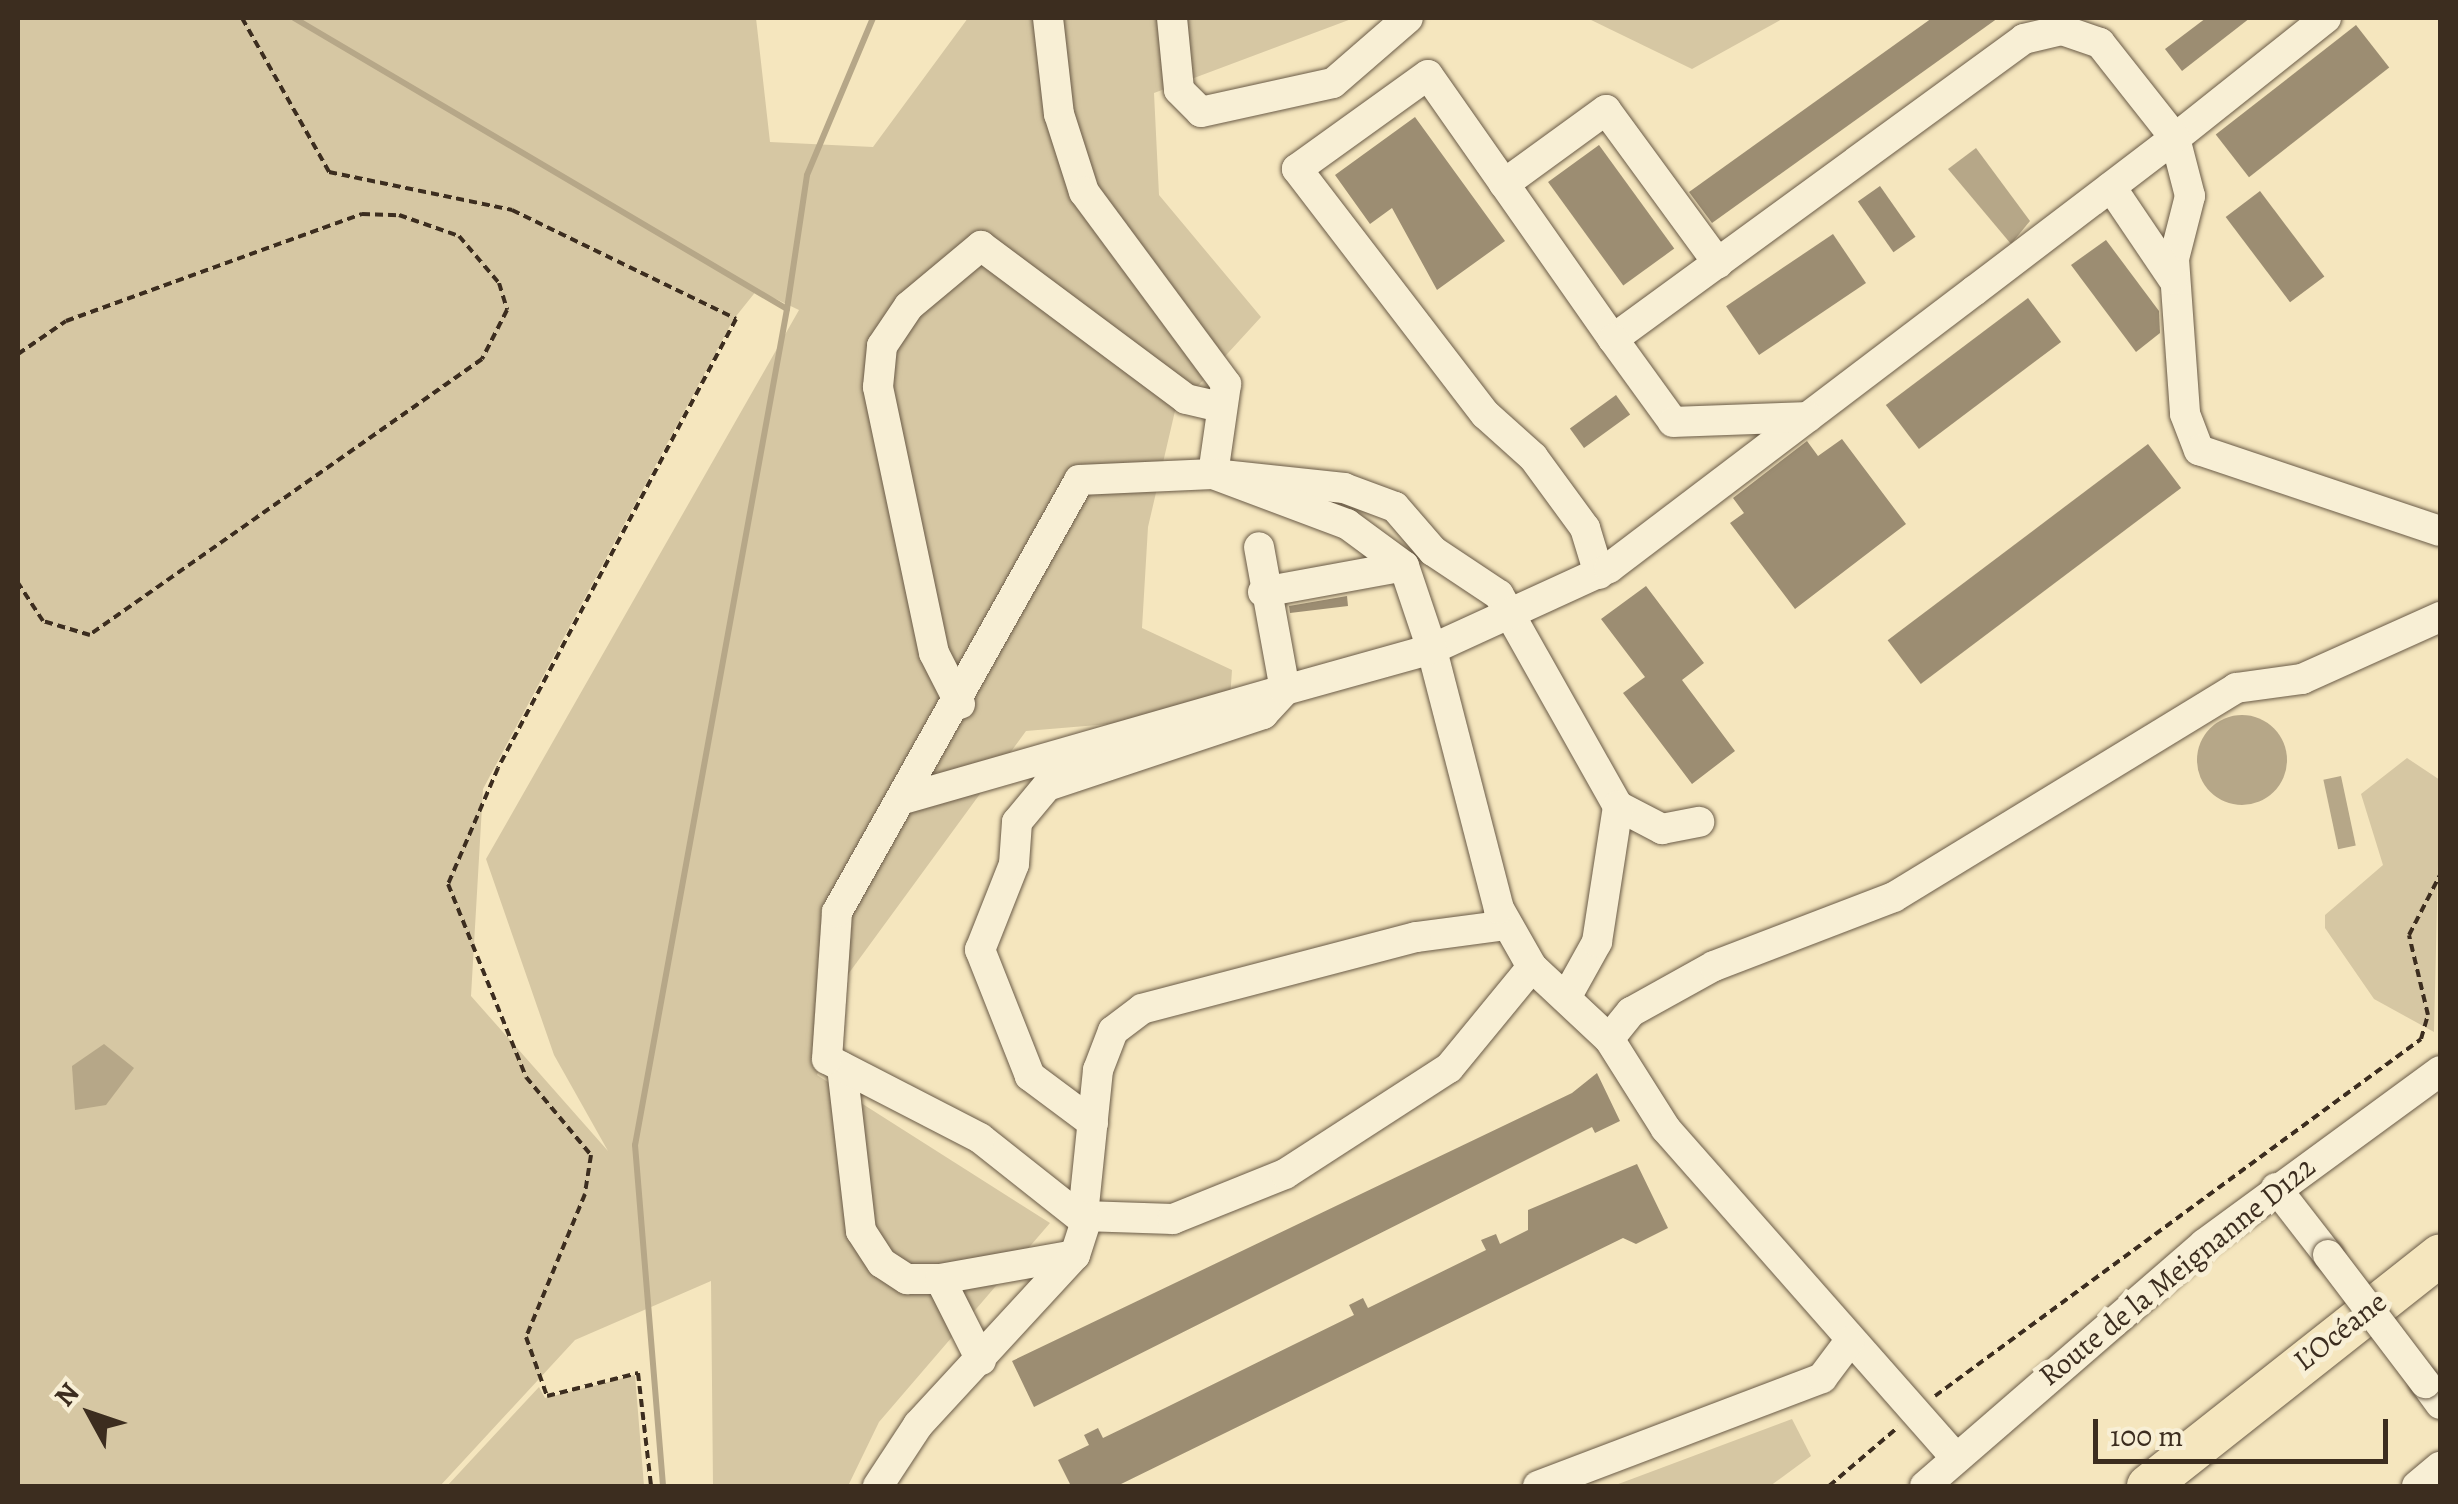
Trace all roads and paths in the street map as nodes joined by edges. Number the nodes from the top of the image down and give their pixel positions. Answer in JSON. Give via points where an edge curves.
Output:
{"nodes":[{"id":1,"x":242,"y":18,"type":"edge"},
{"id":2,"x":1048,"y":18,"type":"edge"},
{"id":3,"x":1172,"y":18,"type":"edge"},
{"id":4,"x":1408,"y":18,"type":"edge"},
{"id":5,"x":2326,"y":18,"type":"edge"},
{"id":6,"x":2175,"y":138,"type":"junction"},
{"id":7,"x":1504,"y":184,"type":"junction"},
{"id":8,"x":2112,"y":187,"type":"junction"},
{"id":9,"x":1718,"y":263,"type":"junction"},
{"id":10,"x":2178,"y":291,"type":"junction"},
{"id":11,"x":1613,"y":340,"type":"junction"},
{"id":12,"x":18,"y":354,"type":"edge"},
{"id":13,"x":1220,"y":408,"type":"junction"},
{"id":14,"x":1808,"y":417,"type":"junction"},
{"id":15,"x":1213,"y":474,"type":"junction"},
{"id":16,"x":2440,"y":531,"type":"edge"},
{"id":17,"x":1259,"y":547,"type":"dead end"},
{"id":18,"x":1404,"y":566,"type":"junction"},
{"id":19,"x":1599,"y":574,"type":"junction"},
{"id":20,"x":18,"y":583,"type":"edge"},
{"id":21,"x":1264,"y":592,"type":"junction"},
{"id":22,"x":2440,"y":617,"type":"edge"},
{"id":23,"x":1511,"y":619,"type":"junction"},
{"id":24,"x":1432,"y":648,"type":"junction"},
{"id":25,"x":1285,"y":690,"type":"junction"},
{"id":26,"x":960,"y":704,"type":"junction"},
{"id":27,"x":907,"y":798,"type":"junction"},
{"id":28,"x":1618,"y":806,"type":"junction"},
{"id":29,"x":1699,"y":822,"type":"dead end"},
{"id":30,"x":2440,"y":875,"type":"edge"},
{"id":31,"x":1507,"y":925,"type":"junction"},
{"id":32,"x":1532,"y":966,"type":"junction"},
{"id":33,"x":1567,"y":996,"type":"junction"},
{"id":34,"x":1609,"y":1040,"type":"junction"},
{"id":35,"x":842,"y":1068,"type":"junction"},
{"id":36,"x":2440,"y":1071,"type":"edge"},
{"id":37,"x":1093,"y":1123,"type":"junction"},
{"id":38,"x":2276,"y":1188,"type":"junction"},
{"id":39,"x":1083,"y":1216,"type":"junction"},
{"id":40,"x":2440,"y":1254,"type":"edge"},
{"id":41,"x":1075,"y":1255,"type":"junction"},
{"id":42,"x":940,"y":1279,"type":"junction"},
{"id":43,"x":2440,"y":1290,"type":"edge"},
{"id":44,"x":1849,"y":1342,"type":"junction"},
{"id":45,"x":981,"y":1360,"type":"junction"},
{"id":46,"x":2433,"y":1394,"type":"edge"},
{"id":47,"x":1928,"y":1406,"type":"dead end"},
{"id":48,"x":1907,"y":1423,"type":"dead end"},
{"id":49,"x":1956,"y":1458,"type":"junction"},
{"id":50,"x":2440,"y":1467,"type":"edge"},
{"id":51,"x":650,"y":1486,"type":"edge"},
{"id":52,"x":878,"y":1486,"type":"edge"},
{"id":53,"x":1538,"y":1486,"type":"edge"},
{"id":54,"x":1828,"y":1486,"type":"edge"},
{"id":55,"x":1925,"y":1486,"type":"edge"},
{"id":56,"x":2148,"y":1486,"type":"edge"},
{"id":57,"x":2192,"y":1486,"type":"edge"},
{"id":58,"x":2416,"y":1486,"type":"edge"}],
"edges":[{"from":1,"to":51,"type":"path","via":[[330,172],[512,210],[736,319],[498,768],[448,884],[526,1077],[591,1155],[585,1194],[526,1337],[547,1396],[638,1373]]},
{"from":2,"to":13,"type":"street","via":[[1059,114],[1084,192],[1226,384]]},
{"from":3,"to":4,"type":"street","via":[[1180,90],[1201,112],[1333,83]]},
{"from":5,"to":6,"type":"street"},
{"from":6,"to":8,"type":"street"},
{"from":6,"to":9,"type":"street","via":[[2100,43],[2076,32],[2036,33]]},
{"from":6,"to":10,"type":"street","via":[[2190,196],[2174,260]]},
{"from":7,"to":9,"type":"street","via":[[1606,110]]},
{"from":7,"to":11,"type":"street"},
{"from":7,"to":19,"type":"street","via":[[1428,75],[1297,169],[1485,414],[1533,457],[1584,528]]},
{"from":8,"to":10,"type":"street","via":[[2156,243]]},
{"from":8,"to":14,"type":"street"},
{"from":9,"to":11,"type":"street"},
{"from":10,"to":16,"type":"street","via":[[2185,414],[2199,450]]},
{"from":11,"to":14,"type":"street","via":[[1673,422]]},
{"from":12,"to":20,"type":"path","via":[[66,321],[332,217],[362,214],[399,215],[460,236],[500,282],[508,310],[482,359],[90,635],[43,622]]},
{"from":13,"to":15,"type":"street"},
{"from":13,"to":26,"type":"street","via":[[1186,400],[981,246],[908,306],[882,346],[878,387],[934,653]]},
{"from":14,"to":19,"type":"street"},
{"from":15,"to":18,"type":"street","via":[[1347,524]]},
{"from":15,"to":23,"type":"street","via":[[1386,501],[1433,551],[1492,587]]},
{"from":15,"to":26,"type":"street","via":[[1079,480]]},
{"from":17,"to":21,"type":"street"},
{"from":18,"to":21,"type":"street"},
{"from":18,"to":24,"type":"street"},
{"from":19,"to":23,"type":"street"},
{"from":21,"to":25,"type":"street"},
{"from":22,"to":34,"type":"street","via":[[2302,679],[2236,688],[1894,898],[1714,966],[1631,1012]]},
{"from":23,"to":24,"type":"street"},
{"from":23,"to":28,"type":"street"},
{"from":24,"to":25,"type":"street"},
{"from":24,"to":31,"type":"street"},
{"from":25,"to":27,"type":"street"},
{"from":25,"to":37,"type":"street","via":[[1263,714],[1047,786],[1016,822],[1014,864],[980,950],[1030,1076]]},
{"from":26,"to":27,"type":"street"},
{"from":27,"to":35,"type":"street","via":[[838,912],[827,1059]]},
{"from":28,"to":29,"type":"street","via":[[1662,829]]},
{"from":28,"to":33,"type":"street","via":[[1598,942]]},
{"from":30,"to":47,"type":"path","via":[[2409,935],[2428,1014],[2421,1040]]},
{"from":31,"to":32,"type":"street"},
{"from":31,"to":37,"type":"street","via":[[1416,936],[1142,1009],[1112,1031]]},
{"from":32,"to":33,"type":"street"},
{"from":32,"to":39,"type":"street","via":[[1449,1068],[1286,1174],[1172,1219]]},
{"from":33,"to":34,"type":"street"},
{"from":34,"to":44,"type":"street","via":[[1666,1129]]},
{"from":35,"to":39,"type":"street","via":[[980,1138]]},
{"from":35,"to":42,"type":"street","via":[[862,1232],[882,1263],[907,1279]]},
{"from":36,"to":38,"type":"street","name":"Route de la Meignanne D122"},
{"from":37,"to":39,"type":"street"},
{"from":38,"to":46,"type":"street","bridge":true},
{"from":38,"to":49,"type":"street","name":"Route de la Meignanne D122"},
{"from":39,"to":41,"type":"street"},
{"from":40,"to":56,"type":"highway","name":"L’Océane"},
{"from":41,"to":42,"type":"street"},
{"from":41,"to":45,"type":"street"},
{"from":42,"to":45,"type":"street"},
{"from":43,"to":57,"type":"highway","name":"L’Océane"},
{"from":44,"to":49,"type":"street"},
{"from":44,"to":53,"type":"street","via":[[1822,1378]]},
{"from":45,"to":52,"type":"street","via":[[918,1425]]},
{"from":48,"to":54,"type":"path","via":[[1852,1458]]},
{"from":49,"to":55,"type":"street","name":"Route de la Meignanne D122"},
{"from":50,"to":58,"type":"street"}]}
